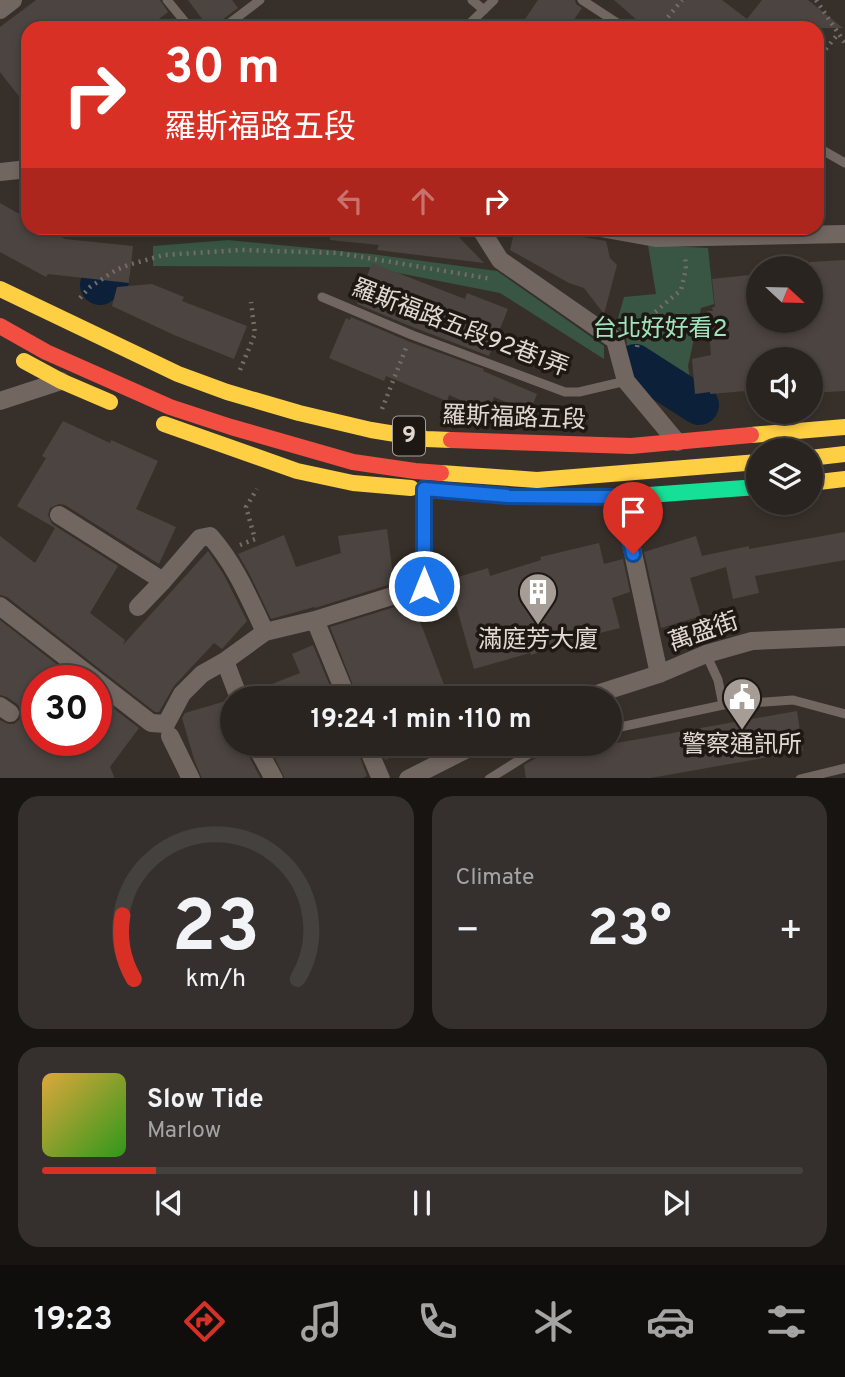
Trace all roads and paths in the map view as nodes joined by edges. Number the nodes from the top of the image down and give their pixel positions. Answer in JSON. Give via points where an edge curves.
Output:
{"nodes":[{"id":1,"x":13,"y":0,"type":"edge"},
{"id":2,"x":167,"y":0,"type":"edge"},
{"id":3,"x":260,"y":0,"type":"edge"},
{"id":4,"x":472,"y":0,"type":"edge"},
{"id":5,"x":494,"y":0,"type":"edge"},
{"id":6,"x":582,"y":0,"type":"edge"},
{"id":7,"x":682,"y":0,"type":"edge"},
{"id":8,"x":816,"y":0,"type":"edge"},
{"id":9,"x":0,"y":10,"type":"edge"},
{"id":10,"x":484,"y":10,"type":"junction"},
{"id":11,"x":184,"y":21,"type":"edge"},
{"id":12,"x":232,"y":21,"type":"edge"},
{"id":13,"x":472,"y":21,"type":"edge"},
{"id":14,"x":614,"y":21,"type":"edge"},
{"id":15,"x":665,"y":21,"type":"edge"},
{"id":16,"x":838,"y":34,"type":"junction"},
{"id":17,"x":845,"y":43,"type":"edge"},
{"id":18,"x":824,"y":51,"type":"edge"},
{"id":19,"x":824,"y":151,"type":"edge"},
{"id":20,"x":845,"y":163,"type":"edge"},
{"id":21,"x":21,"y":170,"type":"edge"},
{"id":22,"x":0,"y":172,"type":"edge"},
{"id":23,"x":845,"y":234,"type":"edge"},
{"id":24,"x":484,"y":235,"type":"edge"},
{"id":25,"x":639,"y":235,"type":"edge"},
{"id":26,"x":805,"y":235,"type":"edge"},
{"id":27,"x":824,"y":235,"type":"edge"},
{"id":28,"x":684,"y":238,"type":"junction"},
{"id":29,"x":515,"y":271,"type":"junction"},
{"id":30,"x":0,"y":289,"type":"edge"},
{"id":31,"x":322,"y":297,"type":"dead end"},
{"id":32,"x":80,"y":298,"type":"dead end"},
{"id":33,"x":251,"y":302,"type":"dead end"},
{"id":34,"x":0,"y":326,"type":"edge"},
{"id":35,"x":412,"y":335,"type":"junction"},
{"id":36,"x":12,"y":354,"type":"dead end"},
{"id":37,"x":61,"y":381,"type":"junction"},
{"id":38,"x":626,"y":381,"type":"junction"},
{"id":39,"x":227,"y":392,"type":"junction"},
{"id":40,"x":388,"y":393,"type":"dead end"},
{"id":41,"x":0,"y":401,"type":"edge"},
{"id":42,"x":122,"y":407,"type":"dead end"},
{"id":43,"x":147,"y":417,"type":"dead end"},
{"id":44,"x":845,"y":427,"type":"edge"},
{"id":45,"x":677,"y":442,"type":"junction"},
{"id":46,"x":845,"y":454,"type":"edge"},
{"id":47,"x":823,"y":457,"type":"edge"},
{"id":48,"x":746,"y":463,"type":"edge"},
{"id":49,"x":845,"y":479,"type":"edge"},
{"id":50,"x":823,"y":482,"type":"edge"},
{"id":51,"x":746,"y":488,"type":"edge"},
{"id":52,"x":257,"y":489,"type":"dead end"},
{"id":53,"x":431,"y":489,"type":"joint"},
{"id":54,"x":520,"y":496,"type":"dead end"},
{"id":55,"x":621,"y":497,"type":"junction"},
{"id":56,"x":59,"y":515,"type":"dead end"},
{"id":57,"x":223,"y":551,"type":"junction"},
{"id":58,"x":163,"y":580,"type":"junction"},
{"id":59,"x":0,"y":606,"type":"edge"},
{"id":60,"x":138,"y":607,"type":"dead end"},
{"id":61,"x":315,"y":620,"type":"junction"},
{"id":62,"x":265,"y":632,"type":"junction"},
{"id":63,"x":845,"y":637,"type":"edge"},
{"id":64,"x":706,"y":654,"type":"junction"},
{"id":65,"x":225,"y":661,"type":"junction"},
{"id":66,"x":659,"y":674,"type":"junction"},
{"id":67,"x":234,"y":686,"type":"edge"},
{"id":68,"x":342,"y":686,"type":"edge"},
{"id":69,"x":622,"y":686,"type":"edge"},
{"id":70,"x":723,"y":705,"type":"junction"},
{"id":71,"x":845,"y":714,"type":"edge"},
{"id":72,"x":622,"y":727,"type":"edge"},
{"id":73,"x":168,"y":730,"type":"junction"},
{"id":74,"x":262,"y":756,"type":"edge"},
{"id":75,"x":371,"y":756,"type":"edge"},
{"id":76,"x":453,"y":756,"type":"edge"},
{"id":77,"x":526,"y":756,"type":"edge"},
{"id":78,"x":845,"y":768,"type":"edge"},
{"id":79,"x":814,"y":777,"type":"edge"},
{"id":80,"x":191,"y":778,"type":"edge"},
{"id":81,"x":274,"y":778,"type":"edge"},
{"id":82,"x":381,"y":778,"type":"edge"},
{"id":83,"x":410,"y":778,"type":"edge"},
{"id":84,"x":491,"y":778,"type":"edge"}],
"edges":[{"from":1,"to":9,"type":"street"},
{"from":2,"to":11,"type":"lane"},
{"from":3,"to":12,"type":"lane"},
{"from":4,"to":10,"type":"lane"},
{"from":5,"to":10,"type":"lane"},
{"from":6,"to":14,"type":"lane"},
{"from":7,"to":15,"type":"path"},
{"from":8,"to":16,"type":"path"},
{"from":10,"to":13,"type":"lane"},
{"from":16,"to":17,"type":"path"},
{"from":16,"to":18,"type":"path"},
{"from":19,"to":20,"type":"lane"},
{"from":21,"to":22,"type":"street"},
{"from":23,"to":27,"type":"street"},
{"from":24,"to":29,"type":"street","via":[[500,260]]},
{"from":25,"to":28,"type":"street"},
{"from":26,"to":28,"type":"street"},
{"from":28,"to":38,"type":"path","via":[[686,268],[681,289],[641,324]]},
{"from":29,"to":32,"type":"path","via":[[497,279],[338,253],[242,250],[164,255],[128,265]]},
{"from":29,"to":38,"type":"street","via":[[615,340]]},
{"from":30,"to":39,"type":"main road","name":"羅斯福路五段","number":"9","via":[[178,374]]},
{"from":31,"to":35,"type":"lane","name":"羅斯福路五段92巷1弄"},
{"from":33,"to":39,"type":"path","via":[[255,334]]},
{"from":34,"to":48,"type":"main road","number":"9","via":[[46,352],[170,407],[352,462],[537,480]]},
{"from":35,"to":38,"type":"lane","name":"羅斯福路五段92巷1弄","via":[[565,392]]},
{"from":35,"to":40,"type":"path"},
{"from":36,"to":37,"type":"main road"},
{"from":37,"to":41,"type":"street"},
{"from":37,"to":42,"type":"main road"},
{"from":38,"to":45,"type":"street"},
{"from":39,"to":45,"type":"main road","name":"羅斯福路五段","number":"9","via":[[299,413],[426,439],[631,446]]},
{"from":43,"to":53,"type":"main road","number":"9","via":[[297,471],[353,483]]},
{"from":44,"to":45,"type":"main road","name":"羅斯福路五段","number":"9"},
{"from":46,"to":47,"type":"main road"},
{"from":49,"to":50,"type":"main road"},
{"from":51,"to":55,"type":"main road"},
{"from":52,"to":57,"type":"path","via":[[246,507],[255,539]]},
{"from":53,"to":61,"type":"street","via":[[424,586]]},
{"from":54,"to":55,"type":"main road"},
{"from":55,"to":66,"type":"street"},
{"from":56,"to":58,"type":"street"},
{"from":57,"to":58,"type":"street","via":[[210,536],[200,538]]},
{"from":57,"to":62,"type":"street"},
{"from":58,"to":60,"type":"street"},
{"from":59,"to":73,"type":"street","via":[[151,723]]},
{"from":61,"to":62,"type":"street"},
{"from":61,"to":68,"type":"street"},
{"from":62,"to":65,"type":"street"},
{"from":63,"to":64,"type":"street","name":"萬盛街","via":[[752,641]]},
{"from":64,"to":66,"type":"street","name":"萬盛街"},
{"from":64,"to":70,"type":"lane"},
{"from":65,"to":67,"type":"street"},
{"from":65,"to":73,"type":"street","via":[[202,674],[182,694]]},
{"from":66,"to":69,"type":"street","name":"萬盛街"},
{"from":70,"to":71,"type":"lane","via":[[793,700]]},
{"from":70,"to":72,"type":"lane"},
{"from":73,"to":80,"type":"street"},
{"from":74,"to":81,"type":"street"},
{"from":75,"to":82,"type":"street"},
{"from":76,"to":83,"type":"street"},
{"from":77,"to":84,"type":"lane"},
{"from":78,"to":79,"type":"lane"}]}
